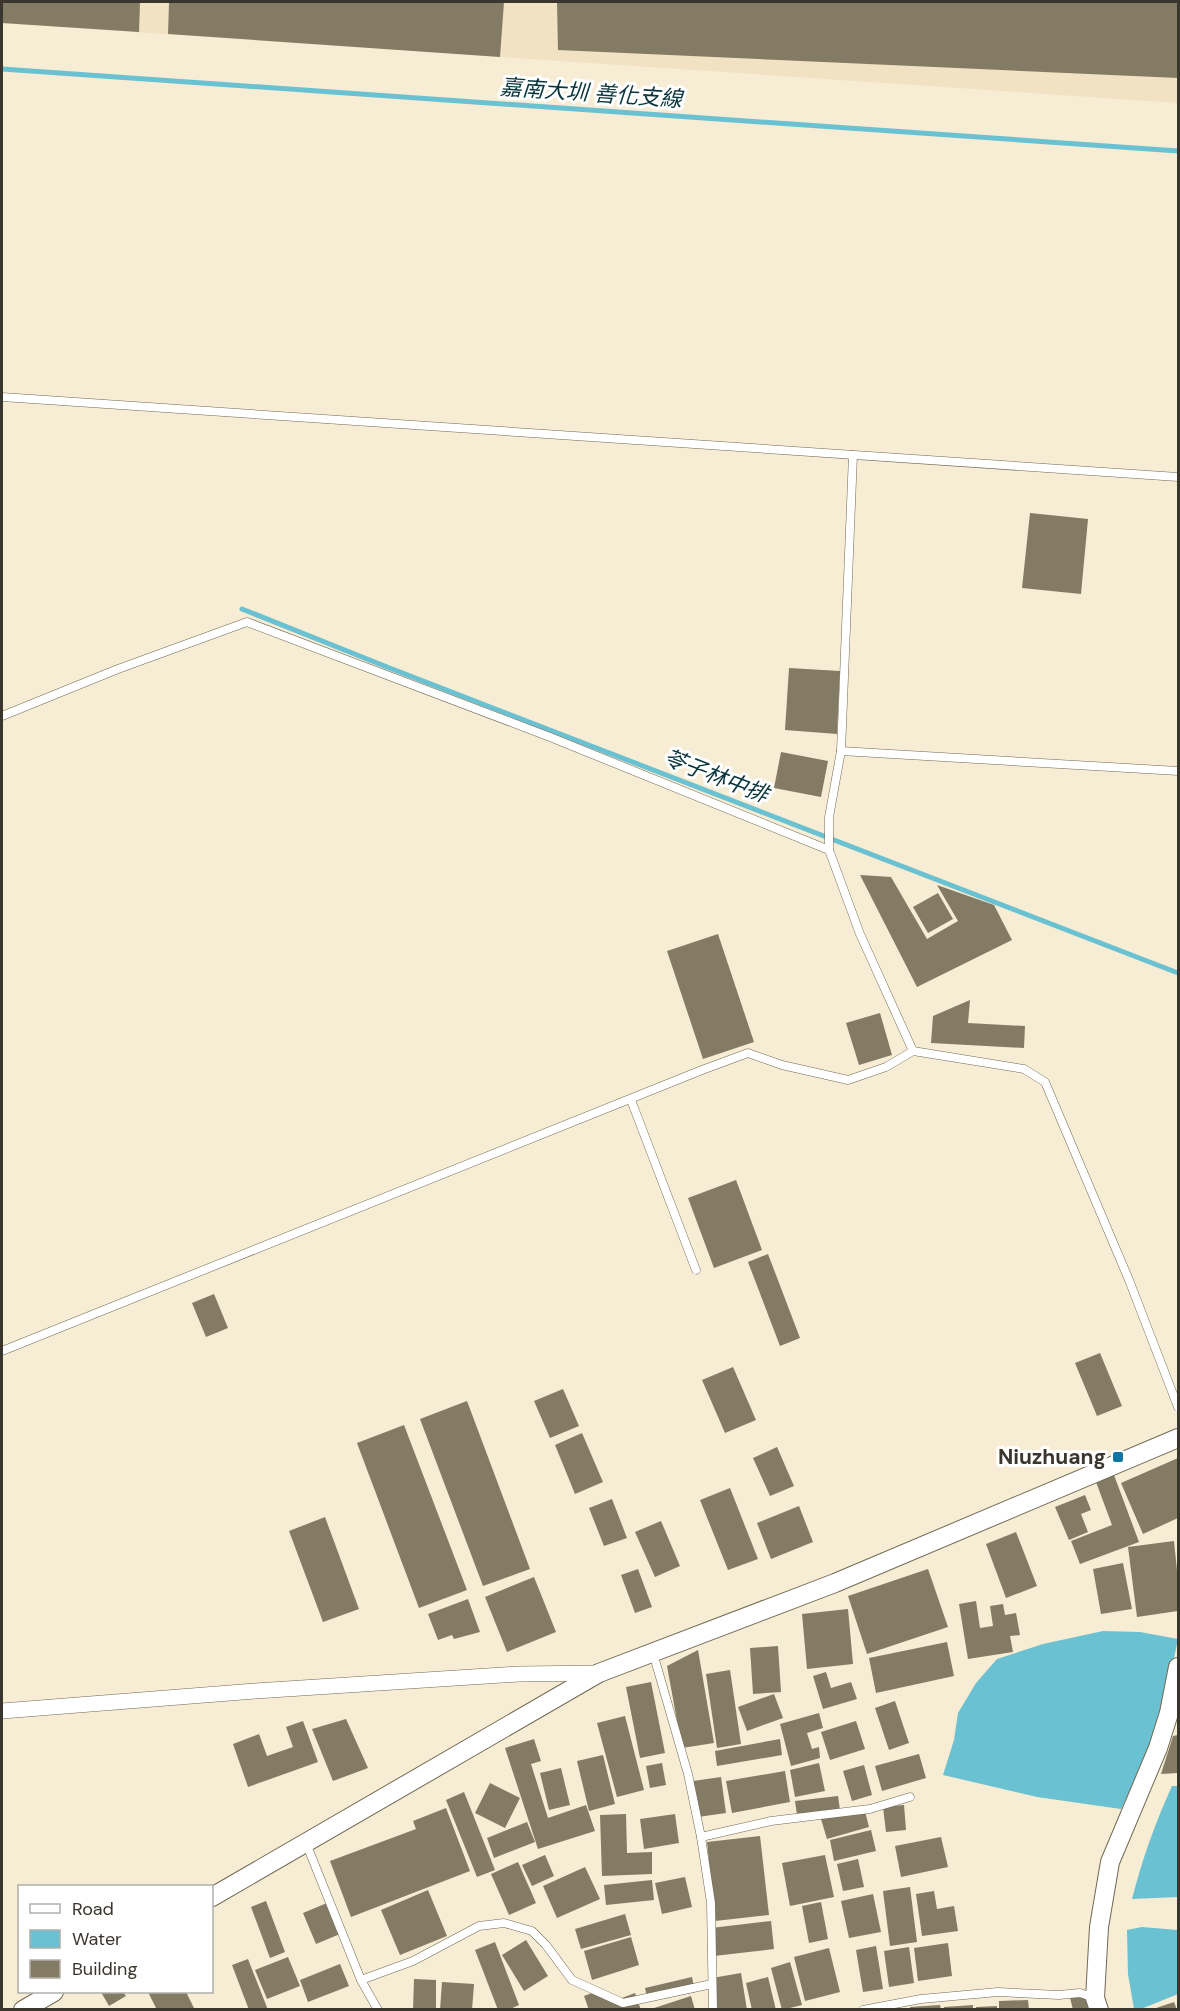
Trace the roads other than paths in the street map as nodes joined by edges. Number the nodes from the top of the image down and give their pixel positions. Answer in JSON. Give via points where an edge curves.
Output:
{"nodes":[{"id":1,"x":2,"y":397,"type":"edge"},
{"id":2,"x":853,"y":455,"type":"junction"},
{"id":3,"x":1179,"y":477,"type":"edge"},
{"id":4,"x":2,"y":716,"type":"edge"},
{"id":5,"x":841,"y":751,"type":"junction"},
{"id":6,"x":1179,"y":771,"type":"edge"},
{"id":7,"x":829,"y":847,"type":"junction"},
{"id":8,"x":913,"y":1051,"type":"junction"},
{"id":9,"x":631,"y":1100,"type":"junction"},
{"id":10,"x":696,"y":1270,"type":"dead end"},
{"id":11,"x":2,"y":1351,"type":"edge"},
{"id":12,"x":1179,"y":1407,"type":"edge"},
{"id":13,"x":1179,"y":1438,"type":"edge"},
{"id":14,"x":653,"y":1652,"type":"junction"},
{"id":15,"x":1179,"y":1667,"type":"edge"},
{"id":16,"x":599,"y":1673,"type":"junction"},
{"id":17,"x":2,"y":1711,"type":"edge"},
{"id":18,"x":910,"y":1797,"type":"dead end"},
{"id":19,"x":701,"y":1837,"type":"junction"},
{"id":20,"x":305,"y":1842,"type":"junction"},
{"id":21,"x":213,"y":1897,"type":"edge"},
{"id":22,"x":361,"y":1980,"type":"junction"},
{"id":23,"x":712,"y":1984,"type":"junction"},
{"id":24,"x":52,"y":1993,"type":"edge"},
{"id":25,"x":1097,"y":2004,"type":"edge"},
{"id":26,"x":23,"y":2010,"type":"edge"},
{"id":27,"x":378,"y":2010,"type":"edge"},
{"id":28,"x":713,"y":2010,"type":"edge"},
{"id":29,"x":863,"y":2010,"type":"edge"}],
"edges":[{"from":1,"to":2,"type":"lane"},
{"from":2,"to":3,"type":"lane"},
{"from":2,"to":5,"type":"lane"},
{"from":4,"to":7,"type":"lane","via":[[248,622]]},
{"from":5,"to":6,"type":"lane"},
{"from":5,"to":7,"type":"lane","via":[[829,817]]},
{"from":7,"to":8,"type":"lane","via":[[860,934]]},
{"from":8,"to":9,"type":"lane","via":[[886,1067],[848,1080],[748,1053]]},
{"from":8,"to":12,"type":"lane","via":[[1024,1069],[1045,1082]]},
{"from":9,"to":10,"type":"lane"},
{"from":9,"to":11,"type":"lane"},
{"from":13,"to":14,"type":"street","via":[[835,1583]]},
{"from":14,"to":16,"type":"street"},
{"from":14,"to":19,"type":"lane","via":[[688,1774]]},
{"from":15,"to":25,"type":"street","via":[[1158,1748],[1110,1862],[1099,1927]]},
{"from":16,"to":17,"type":"street","via":[[255,1691]]},
{"from":16,"to":20,"type":"street"},
{"from":18,"to":19,"type":"lane","via":[[870,1809],[771,1821]]},
{"from":19,"to":23,"type":"lane","via":[[711,1903]]},
{"from":20,"to":21,"type":"street"},
{"from":20,"to":22,"type":"lane"},
{"from":22,"to":23,"type":"lane","via":[[413,1961],[479,1926],[504,1923],[532,1931],[572,1980],[623,2003]]},
{"from":22,"to":27,"type":"lane"},
{"from":23,"to":28,"type":"lane"},
{"from":24,"to":26,"type":"street"},
{"from":25,"to":29,"type":"lane","via":[[1080,1994],[998,1992],[921,1999]]}]}
